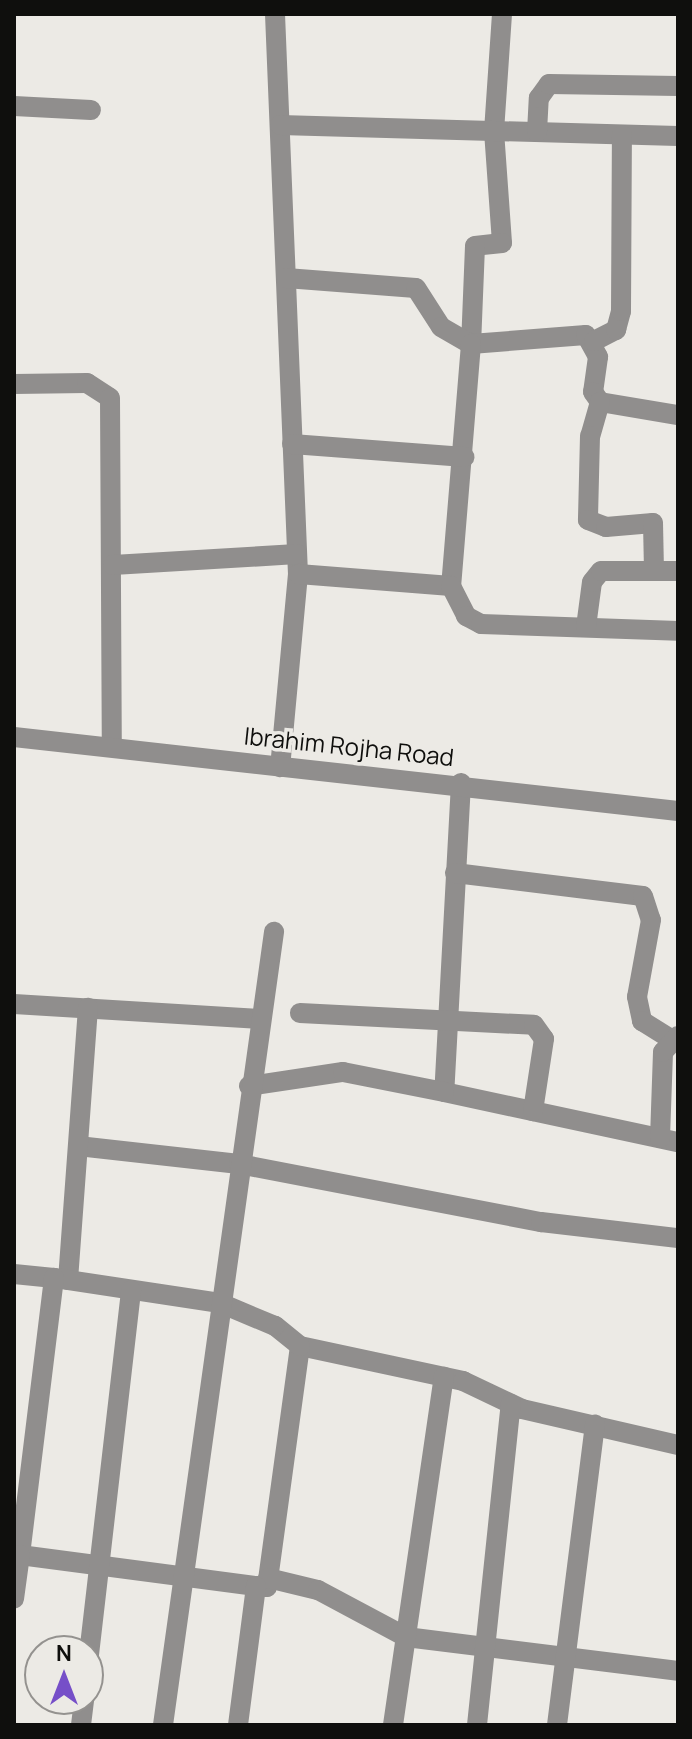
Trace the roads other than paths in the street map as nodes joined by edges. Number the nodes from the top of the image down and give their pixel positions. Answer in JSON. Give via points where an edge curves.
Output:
{"nodes":[{"id":1,"x":275,"y":14,"type":"edge"},
{"id":2,"x":502,"y":14,"type":"edge"},
{"id":3,"x":678,"y":86,"type":"edge"},
{"id":4,"x":14,"y":106,"type":"edge"},
{"id":5,"x":91,"y":110,"type":"dead end"},
{"id":6,"x":280,"y":125,"type":"junction"},
{"id":7,"x":494,"y":131,"type":"junction"},
{"id":8,"x":537,"y":132,"type":"junction"},
{"id":9,"x":622,"y":135,"type":"junction"},
{"id":10,"x":678,"y":136,"type":"edge"},
{"id":11,"x":286,"y":278,"type":"junction"},
{"id":12,"x":594,"y":341,"type":"junction"},
{"id":13,"x":471,"y":344,"type":"junction"},
{"id":14,"x":14,"y":384,"type":"edge"},
{"id":15,"x":600,"y":402,"type":"junction"},
{"id":16,"x":678,"y":415,"type":"edge"},
{"id":17,"x":292,"y":444,"type":"junction"},
{"id":18,"x":465,"y":457,"type":"junction"},
{"id":19,"x":297,"y":564,"type":"junction"},
{"id":20,"x":113,"y":565,"type":"junction"},
{"id":21,"x":654,"y":570,"type":"junction"},
{"id":22,"x":678,"y":571,"type":"edge"},
{"id":23,"x":451,"y":586,"type":"junction"},
{"id":24,"x":586,"y":627,"type":"junction"},
{"id":25,"x":678,"y":631,"type":"edge"},
{"id":26,"x":14,"y":737,"type":"edge"},
{"id":27,"x":112,"y":746,"type":"junction"},
{"id":28,"x":280,"y":767,"type":"junction"},
{"id":29,"x":461,"y":783,"type":"junction"},
{"id":30,"x":678,"y":811,"type":"edge"},
{"id":31,"x":455,"y":873,"type":"junction"},
{"id":32,"x":274,"y":932,"type":"dead end"},
{"id":33,"x":14,"y":1004,"type":"edge"},
{"id":34,"x":88,"y":1008,"type":"junction"},
{"id":35,"x":300,"y":1013,"type":"dead end"},
{"id":36,"x":447,"y":1018,"type":"junction"},
{"id":37,"x":258,"y":1019,"type":"junction"},
{"id":38,"x":674,"y":1038,"type":"edge"},
{"id":39,"x":249,"y":1086,"type":"junction"},
{"id":40,"x":444,"y":1092,"type":"junction"},
{"id":41,"x":533,"y":1111,"type":"junction"},
{"id":42,"x":669,"y":1140,"type":"edge"},
{"id":43,"x":78,"y":1146,"type":"junction"},
{"id":44,"x":239,"y":1164,"type":"junction"},
{"id":45,"x":678,"y":1238,"type":"edge"},
{"id":46,"x":14,"y":1274,"type":"edge"},
{"id":47,"x":61,"y":1279,"type":"junction"},
{"id":48,"x":131,"y":1290,"type":"junction"},
{"id":49,"x":220,"y":1303,"type":"junction"},
{"id":50,"x":300,"y":1346,"type":"junction"},
{"id":51,"x":444,"y":1377,"type":"junction"},
{"id":52,"x":511,"y":1404,"type":"junction"},
{"id":53,"x":595,"y":1424,"type":"junction"},
{"id":54,"x":678,"y":1445,"type":"edge"},
{"id":55,"x":17,"y":1554,"type":"edge"},
{"id":56,"x":99,"y":1565,"type":"junction"},
{"id":57,"x":183,"y":1576,"type":"junction"},
{"id":58,"x":262,"y":1582,"type":"junction"},
{"id":59,"x":14,"y":1599,"type":"edge"},
{"id":60,"x":91,"y":1635,"type":"edge"},
{"id":61,"x":406,"y":1637,"type":"junction"},
{"id":62,"x":486,"y":1647,"type":"junction"},
{"id":63,"x":566,"y":1657,"type":"junction"},
{"id":64,"x":678,"y":1671,"type":"edge"},
{"id":65,"x":163,"y":1725,"type":"edge"},
{"id":66,"x":238,"y":1725,"type":"edge"},
{"id":67,"x":393,"y":1725,"type":"edge"},
{"id":68,"x":477,"y":1725,"type":"edge"},
{"id":69,"x":557,"y":1725,"type":"edge"}],
"edges":[{"from":1,"to":6,"type":"street"},
{"from":2,"to":7,"type":"street"},
{"from":3,"to":8,"type":"street","via":[[549,84],[539,98]]},
{"from":4,"to":5,"type":"street"},
{"from":6,"to":7,"type":"street"},
{"from":6,"to":11,"type":"street"},
{"from":7,"to":8,"type":"street"},
{"from":7,"to":13,"type":"street","via":[[502,243],[475,246]]},
{"from":8,"to":9,"type":"street"},
{"from":9,"to":10,"type":"street"},
{"from":9,"to":12,"type":"street","via":[[621,311],[616,330]]},
{"from":11,"to":13,"type":"street","via":[[416,288],[441,327]]},
{"from":11,"to":17,"type":"street"},
{"from":12,"to":13,"type":"street","via":[[586,335]]},
{"from":12,"to":15,"type":"street","via":[[593,392]]},
{"from":13,"to":18,"type":"street"},
{"from":14,"to":20,"type":"street","via":[[87,383],[107,393]]},
{"from":15,"to":16,"type":"street"},
{"from":15,"to":21,"type":"street","via":[[590,436],[588,520],[606,527],[653,523]]},
{"from":17,"to":18,"type":"street"},
{"from":17,"to":19,"type":"street"},
{"from":18,"to":23,"type":"street"},
{"from":19,"to":20,"type":"street"},
{"from":19,"to":23,"type":"street"},
{"from":19,"to":28,"type":"street"},
{"from":20,"to":27,"type":"street"},
{"from":21,"to":22,"type":"street"},
{"from":21,"to":24,"type":"street","via":[[601,571],[592,582]]},
{"from":23,"to":24,"type":"street","via":[[466,616],[481,624]]},
{"from":24,"to":25,"type":"street"},
{"from":26,"to":27,"type":"street","name":"Ibrahim Rojha Road"},
{"from":27,"to":28,"type":"street","name":"Ibrahim Rojha Road"},
{"from":28,"to":29,"type":"street","name":"Ibrahim Rojha Road"},
{"from":29,"to":30,"type":"street","name":"Ibrahim Rojha Road"},
{"from":29,"to":31,"type":"street"},
{"from":31,"to":36,"type":"street"},
{"from":31,"to":38,"type":"street","via":[[643,896],[651,920],[637,997],[642,1021]]},
{"from":32,"to":37,"type":"street"},
{"from":33,"to":34,"type":"street"},
{"from":34,"to":37,"type":"street"},
{"from":34,"to":43,"type":"street"},
{"from":35,"to":36,"type":"street"},
{"from":36,"to":40,"type":"street"},
{"from":36,"to":41,"type":"street","via":[[542,1030]]},
{"from":37,"to":39,"type":"street"},
{"from":38,"to":42,"type":"street","via":[[663,1052]]},
{"from":39,"to":40,"type":"street","via":[[343,1072]]},
{"from":39,"to":44,"type":"street"},
{"from":40,"to":41,"type":"street"},
{"from":41,"to":42,"type":"street"},
{"from":43,"to":44,"type":"street"},
{"from":43,"to":47,"type":"street"},
{"from":44,"to":45,"type":"street","via":[[541,1222]]},
{"from":44,"to":49,"type":"street"},
{"from":46,"to":47,"type":"street"},
{"from":47,"to":48,"type":"street"},
{"from":47,"to":55,"type":"street"},
{"from":48,"to":49,"type":"street"},
{"from":48,"to":56,"type":"street"},
{"from":49,"to":50,"type":"street","via":[[275,1326]]},
{"from":49,"to":57,"type":"street"},
{"from":50,"to":51,"type":"street"},
{"from":50,"to":58,"type":"street"},
{"from":51,"to":52,"type":"street"},
{"from":51,"to":61,"type":"street"},
{"from":52,"to":53,"type":"street"},
{"from":52,"to":62,"type":"street"},
{"from":53,"to":54,"type":"street"},
{"from":53,"to":63,"type":"street"},
{"from":55,"to":56,"type":"street"},
{"from":55,"to":59,"type":"street"},
{"from":56,"to":57,"type":"street"},
{"from":56,"to":60,"type":"street"},
{"from":57,"to":58,"type":"street"},
{"from":57,"to":65,"type":"street"},
{"from":58,"to":61,"type":"street","via":[[318,1590]]},
{"from":58,"to":66,"type":"street"},
{"from":61,"to":62,"type":"street"},
{"from":61,"to":67,"type":"street"},
{"from":62,"to":63,"type":"street"},
{"from":62,"to":68,"type":"street"},
{"from":63,"to":64,"type":"street"},
{"from":63,"to":69,"type":"street"}]}
